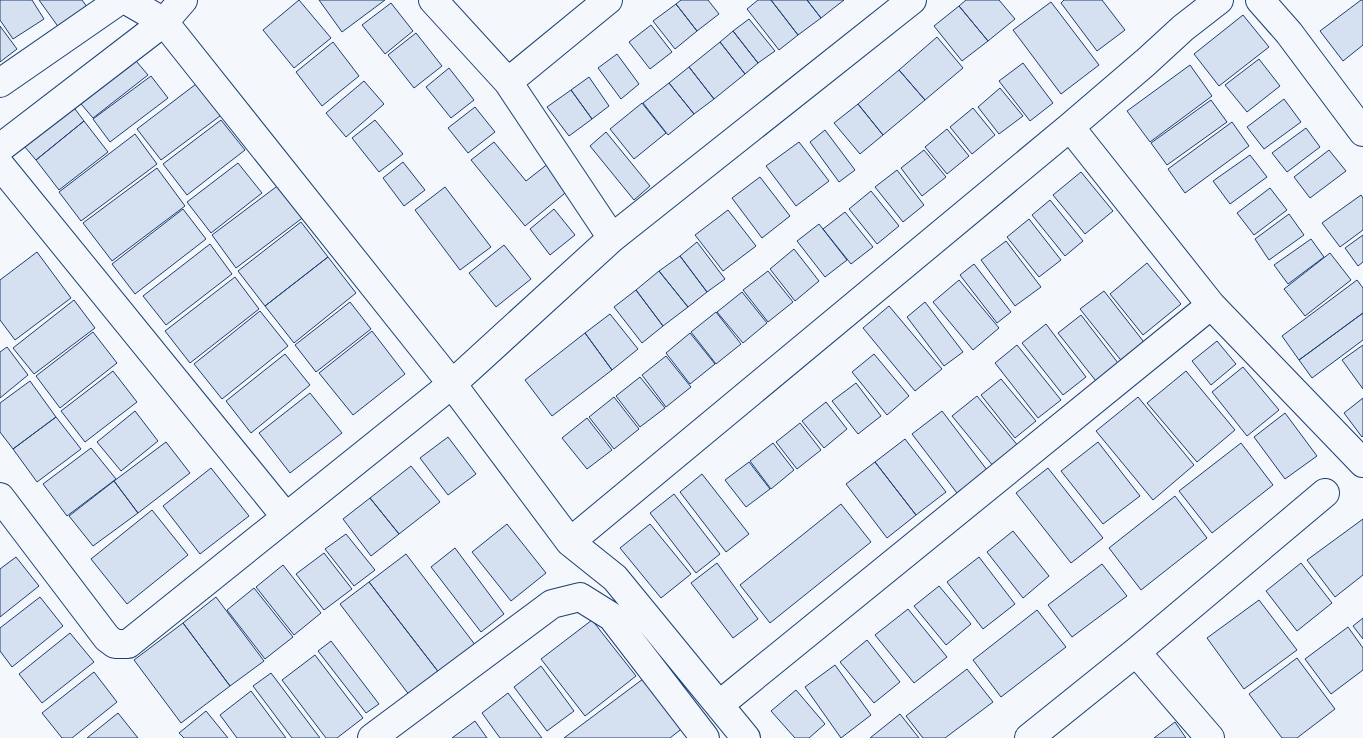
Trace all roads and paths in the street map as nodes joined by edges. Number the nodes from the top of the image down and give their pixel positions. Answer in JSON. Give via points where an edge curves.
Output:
{"nodes":[{"id":1,"x":120,"y":0,"type":"edge"},
{"id":2,"x":126,"y":0,"type":"edge"},
{"id":3,"x":183,"y":0,"type":"edge"},
{"id":4,"x":432,"y":0,"type":"edge"},
{"id":5,"x":608,"y":0,"type":"edge"},
{"id":6,"x":912,"y":0,"type":"edge"},
{"id":7,"x":1219,"y":0,"type":"edge"},
{"id":8,"x":1260,"y":0,"type":"edge"},
{"id":9,"x":164,"y":22,"type":"junction"},
{"id":10,"x":508,"y":82,"type":"junction"},
{"id":11,"x":0,"y":83,"type":"edge"},
{"id":12,"x":1070,"y":127,"type":"junction"},
{"id":13,"x":1363,"y":132,"type":"edge"},
{"id":14,"x":0,"y":148,"type":"edge"},
{"id":15,"x":0,"y":165,"type":"edge"},
{"id":16,"x":612,"y":238,"type":"junction"},
{"id":17,"x":1211,"y":305,"type":"junction"},
{"id":18,"x":452,"y":384,"type":"junction"},
{"id":19,"x":1363,"y":463,"type":"edge"},
{"id":20,"x":1325,"y":493,"type":"dead end"},
{"id":21,"x":0,"y":497,"type":"edge"},
{"id":22,"x":286,"y":517,"type":"junction"},
{"id":23,"x":570,"y":542,"type":"junction"},
{"id":24,"x":1136,"y":652,"type":"junction"},
{"id":25,"x":719,"y":705,"type":"junction"},
{"id":26,"x":702,"y":737,"type":"edge"},
{"id":27,"x":372,"y":738,"type":"edge"},
{"id":28,"x":746,"y":738,"type":"edge"},
{"id":29,"x":1028,"y":738,"type":"edge"},
{"id":30,"x":1210,"y":738,"type":"edge"}],
"edges":[{"from":1,"to":11,"type":"street"},
{"from":2,"to":9,"type":"street"},
{"from":3,"to":9,"type":"street"},
{"from":4,"to":10,"type":"street"},
{"from":5,"to":10,"type":"street"},
{"from":6,"to":16,"type":"street"},
{"from":7,"to":12,"type":"street"},
{"from":8,"to":13,"type":"street","via":[[1289,33]]},
{"from":9,"to":14,"type":"street"},
{"from":9,"to":18,"type":"street"},
{"from":10,"to":16,"type":"street"},
{"from":12,"to":17,"type":"street"},
{"from":12,"to":23,"type":"street"},
{"from":15,"to":22,"type":"street"},
{"from":16,"to":18,"type":"street"},
{"from":17,"to":19,"type":"street"},
{"from":17,"to":25,"type":"street"},
{"from":18,"to":22,"type":"street"},
{"from":18,"to":23,"type":"street"},
{"from":20,"to":24,"type":"street"},
{"from":21,"to":22,"type":"street","via":[[107,638],[115,644],[128,644]]},
{"from":23,"to":25,"type":"street","via":[[615,578]]},
{"from":24,"to":29,"type":"street"},
{"from":24,"to":30,"type":"street"},
{"from":25,"to":28,"type":"street"},
{"from":26,"to":27,"type":"street","via":[[612,617],[580,597],[552,604]]}]}
